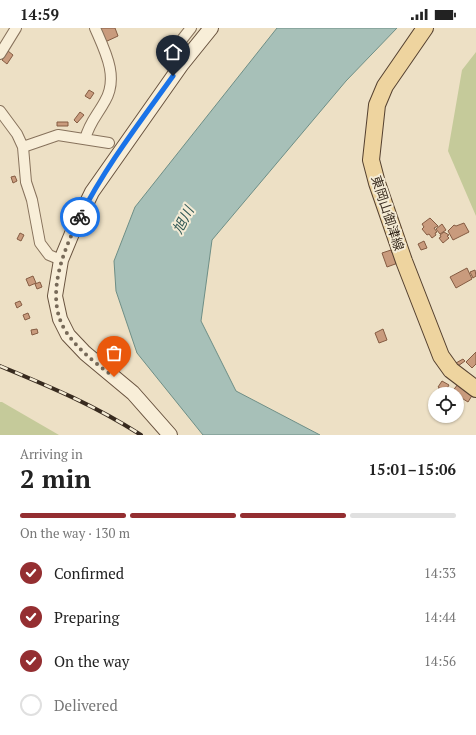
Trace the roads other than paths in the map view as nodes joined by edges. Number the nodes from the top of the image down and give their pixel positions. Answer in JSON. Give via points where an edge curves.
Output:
{"nodes":[{"id":1,"x":16,"y":28,"type":"edge"},
{"id":2,"x":95,"y":28,"type":"edge"},
{"id":3,"x":191,"y":28,"type":"edge"},
{"id":4,"x":211,"y":28,"type":"edge"},
{"id":5,"x":425,"y":28,"type":"edge"},
{"id":6,"x":0,"y":54,"type":"edge"},
{"id":7,"x":166,"y":60,"type":"dead end"},
{"id":8,"x":0,"y":111,"type":"edge"},
{"id":9,"x":85,"y":139,"type":"junction"},
{"id":10,"x":109,"y":143,"type":"dead end"},
{"id":11,"x":23,"y":147,"type":"junction"},
{"id":12,"x":61,"y":260,"type":"junction"},
{"id":13,"x":476,"y":388,"type":"edge"},
{"id":14,"x":170,"y":435,"type":"edge"}],
"edges":[{"from":1,"to":6,"type":"street"},
{"from":2,"to":9,"type":"street","via":[[108,59],[110,88],[106,101],[89,125]]},
{"from":3,"to":7,"type":"street"},
{"from":4,"to":12,"type":"main road","via":[[177,70],[92,192]]},
{"from":5,"to":13,"type":"main road","name":"東岡山御津線","via":[[385,86],[372,139],[371,160],[404,261],[441,356],[451,370]]},
{"from":8,"to":11,"type":"street"},
{"from":9,"to":10,"type":"street"},
{"from":9,"to":11,"type":"street","via":[[58,135]]},
{"from":11,"to":12,"type":"street","via":[[26,182],[40,243],[49,255]]},
{"from":12,"to":14,"type":"main road","via":[[55,296],[60,319],[68,335],[133,394]]}]}
